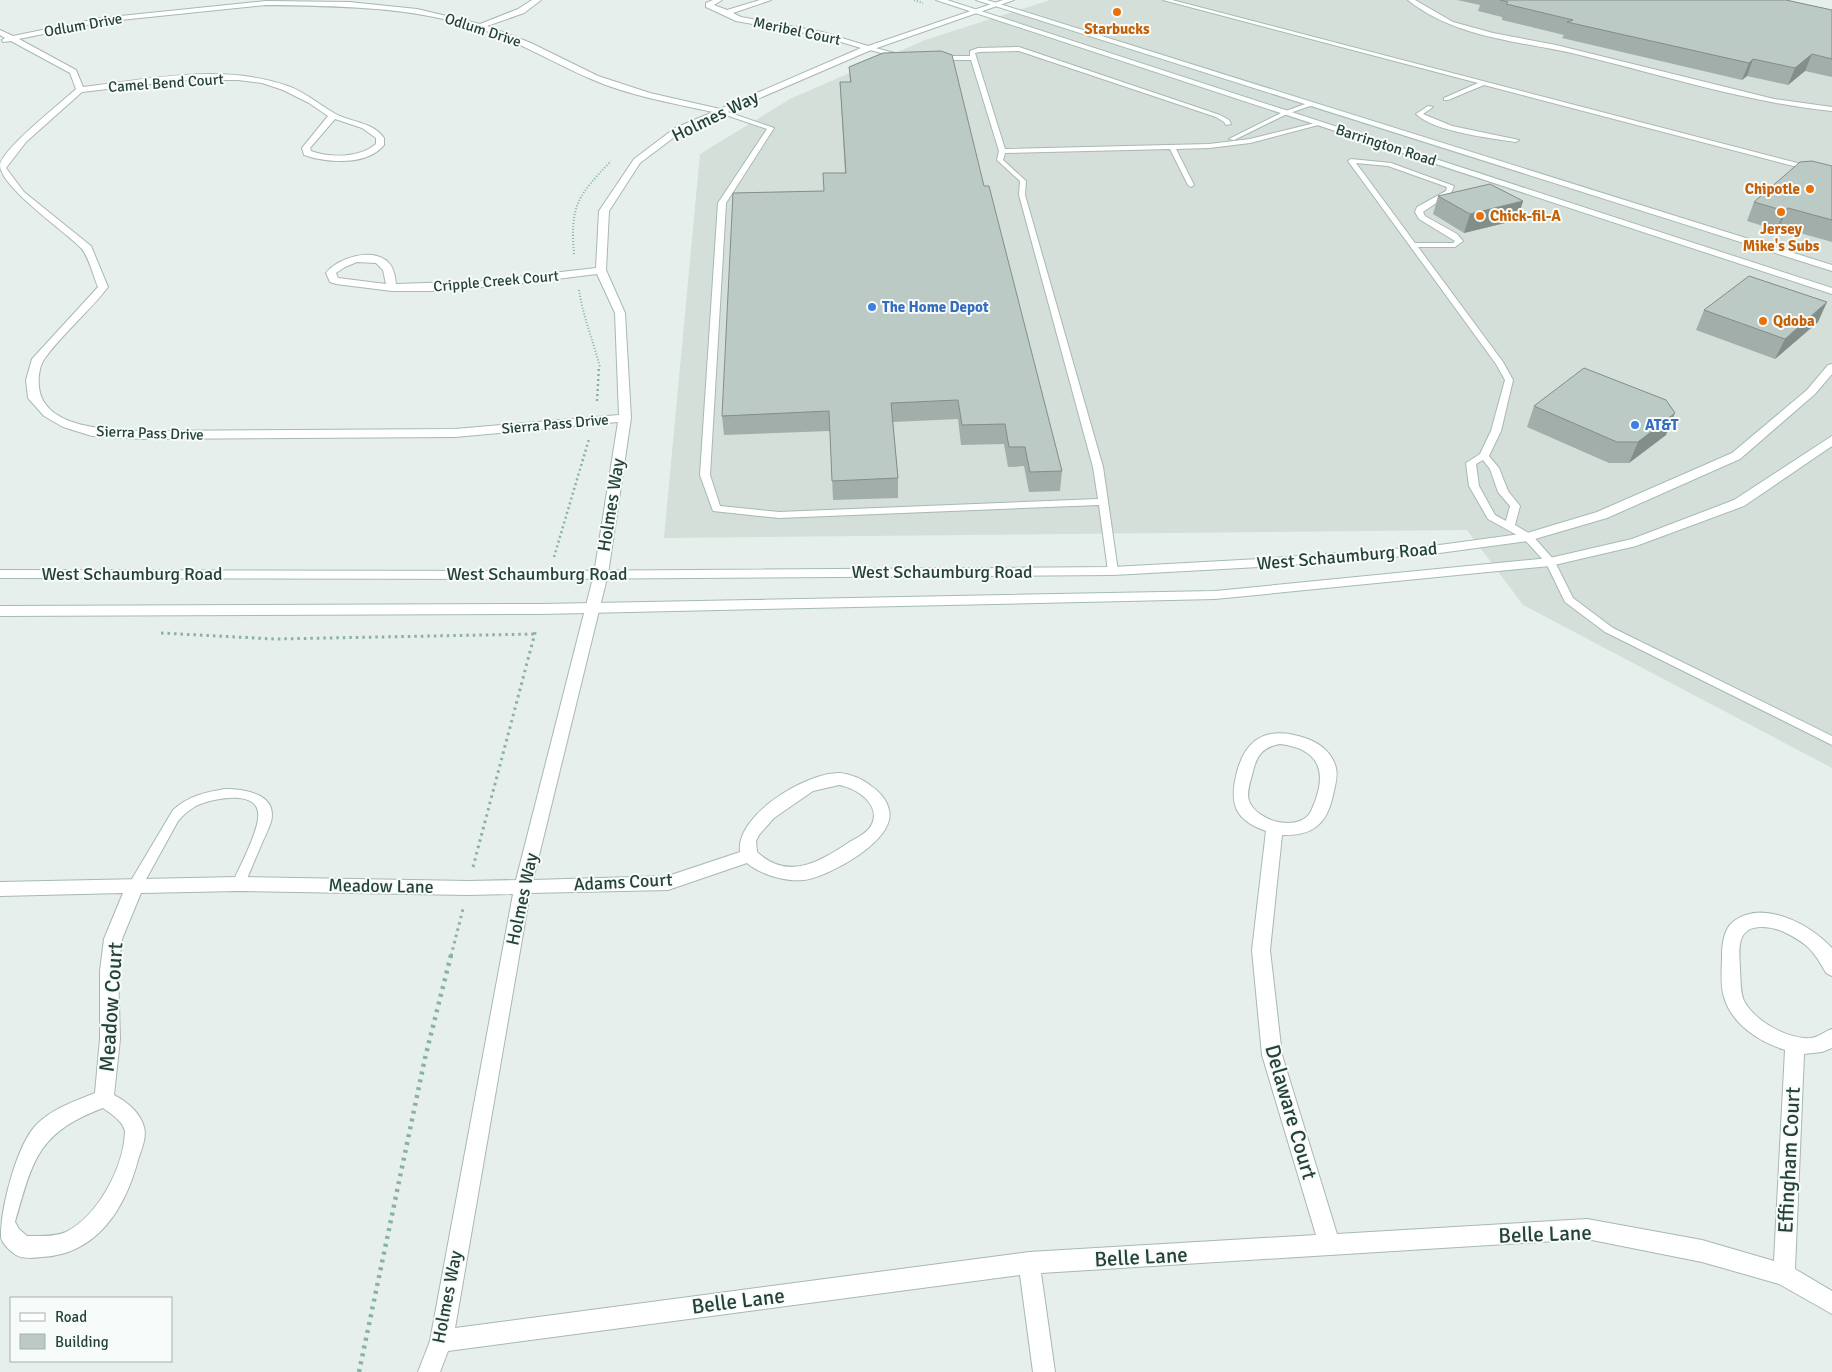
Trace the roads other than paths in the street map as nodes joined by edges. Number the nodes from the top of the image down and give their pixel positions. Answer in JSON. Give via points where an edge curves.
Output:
{"nodes":[{"id":1,"x":193,"y":0,"type":"edge"},
{"id":2,"x":537,"y":0,"type":"edge"},
{"id":3,"x":718,"y":0,"type":"edge"},
{"id":4,"x":767,"y":0,"type":"edge"},
{"id":5,"x":940,"y":0,"type":"edge"},
{"id":6,"x":1010,"y":0,"type":"edge"},
{"id":7,"x":1166,"y":0,"type":"edge"},
{"id":8,"x":1411,"y":0,"type":"edge"},
{"id":9,"x":352,"y":2,"type":"edge"},
{"id":10,"x":995,"y":5,"type":"junction"},
{"id":11,"x":977,"y":6,"type":"edge"},
{"id":12,"x":194,"y":9,"type":"junction"},
{"id":13,"x":726,"y":13,"type":"junction"},
{"id":14,"x":480,"y":26,"type":"junction"},
{"id":15,"x":0,"y":32,"type":"edge"},
{"id":16,"x":13,"y":38,"type":"junction"},
{"id":17,"x":0,"y":42,"type":"edge"},
{"id":18,"x":868,"y":48,"type":"junction"},
{"id":19,"x":905,"y":57,"type":"edge"},
{"id":20,"x":935,"y":58,"type":"edge"},
{"id":21,"x":974,"y":58,"type":"junction"},
{"id":22,"x":1484,"y":83,"type":"junction"},
{"id":23,"x":80,"y":90,"type":"junction"},
{"id":24,"x":1446,"y":98,"type":"dead end"},
{"id":25,"x":1311,"y":104,"type":"junction"},
{"id":26,"x":1430,"y":108,"type":"dead end"},
{"id":27,"x":1832,"y":109,"type":"edge"},
{"id":28,"x":718,"y":111,"type":"junction"},
{"id":29,"x":1286,"y":113,"type":"junction"},
{"id":30,"x":333,"y":116,"type":"junction"},
{"id":31,"x":1228,"y":124,"type":"dead end"},
{"id":32,"x":1319,"y":124,"type":"junction"},
{"id":33,"x":1516,"y":140,"type":"dead end"},
{"id":34,"x":1209,"y":146,"type":"junction"},
{"id":35,"x":1172,"y":147,"type":"junction"},
{"id":36,"x":1002,"y":151,"type":"junction"},
{"id":37,"x":1832,"y":174,"type":"edge"},
{"id":38,"x":1191,"y":185,"type":"dead end"},
{"id":39,"x":1412,"y":245,"type":"junction"},
{"id":40,"x":1832,"y":268,"type":"edge"},
{"id":41,"x":601,"y":270,"type":"junction"},
{"id":42,"x":392,"y":288,"type":"junction"},
{"id":43,"x":1832,"y":291,"type":"edge"},
{"id":44,"x":1832,"y":366,"type":"edge"},
{"id":45,"x":625,"y":418,"type":"junction"},
{"id":46,"x":1832,"y":440,"type":"edge"},
{"id":47,"x":1484,"y":456,"type":"junction"},
{"id":48,"x":1103,"y":502,"type":"junction"},
{"id":49,"x":1510,"y":526,"type":"junction"},
{"id":50,"x":1528,"y":537,"type":"junction"},
{"id":51,"x":1550,"y":562,"type":"junction"},
{"id":52,"x":1113,"y":571,"type":"junction"},
{"id":53,"x":0,"y":574,"type":"edge"},
{"id":54,"x":601,"y":574,"type":"junction"},
{"id":55,"x":593,"y":606,"type":"junction"},
{"id":56,"x":0,"y":611,"type":"edge"},
{"id":57,"x":1832,"y":741,"type":"edge"},
{"id":58,"x":1275,"y":827,"type":"junction"},
{"id":59,"x":750,"y":855,"type":"junction"},
{"id":60,"x":238,"y":884,"type":"junction"},
{"id":61,"x":523,"y":886,"type":"junction"},
{"id":62,"x":134,"y":888,"type":"junction"},
{"id":63,"x":0,"y":889,"type":"edge"},
{"id":64,"x":1832,"y":968,"type":"edge"},
{"id":65,"x":1832,"y":1037,"type":"edge"},
{"id":66,"x":1795,"y":1045,"type":"junction"},
{"id":67,"x":104,"y":1099,"type":"junction"},
{"id":68,"x":1330,"y":1246,"type":"junction"},
{"id":69,"x":1029,"y":1263,"type":"junction"},
{"id":70,"x":1784,"y":1276,"type":"junction"},
{"id":71,"x":1832,"y":1303,"type":"edge"},
{"id":72,"x":441,"y":1341,"type":"junction"},
{"id":73,"x":429,"y":1372,"type":"edge"},
{"id":74,"x":1044,"y":1372,"type":"edge"}],
"edges":[{"from":1,"to":12,"type":"street"},
{"from":2,"to":14,"type":"street","via":[[521,11]]},
{"from":3,"to":13,"type":"street","name":"Meribel Court","via":[[709,5]]},
{"from":4,"to":13,"type":"street","name":"Meribel Court"},
{"from":5,"to":11,"type":"street","name":"Barrington Road"},
{"from":6,"to":10,"type":"street","name":"Holmes Way"},
{"from":7,"to":22,"type":"lane"},
{"from":8,"to":27,"type":"lane","via":[[1451,23],[1492,34],[1774,101]]},
{"from":9,"to":12,"type":"street","name":"Odlum Drive","via":[[266,3]]},
{"from":9,"to":14,"type":"street","name":"Odlum Drive","via":[[417,11]]},
{"from":10,"to":11,"type":"street","name":"Holmes Way"},
{"from":10,"to":11,"type":"street","name":"Barrington Road"},
{"from":10,"to":25,"type":"street","name":"Barrington Road"},
{"from":11,"to":18,"type":"street","name":"Holmes Way"},
{"from":11,"to":29,"type":"street","name":"Barrington Road"},
{"from":12,"to":16,"type":"street","name":"Odlum Drive","via":[[101,20]]},
{"from":13,"to":18,"type":"street","name":"Meribel Court","via":[[751,22],[822,34]]},
{"from":14,"to":28,"type":"street","name":"Odlum Drive","via":[[595,78],[648,95]]},
{"from":15,"to":16,"type":"street"},
{"from":16,"to":17,"type":"street","name":"Odlum Drive"},
{"from":16,"to":23,"type":"street","via":[[73,72]]},
{"from":18,"to":19,"type":"lane"},
{"from":18,"to":28,"type":"street","name":"Holmes Way"},
{"from":20,"to":21,"type":"lane"},
{"from":21,"to":31,"type":"lane","via":[[972,52],[978,50],[1019,49],[1218,116]]},
{"from":21,"to":36,"type":"lane"},
{"from":22,"to":24,"type":"lane"},
{"from":22,"to":37,"type":"lane"},
{"from":23,"to":30,"type":"street","name":"Camel Bend Court","via":[[178,79],[253,80],[284,88]]},
{"from":23,"to":45,"type":"street","name":"Sierra Pass Drive","via":[[23,140],[1,168],[21,194],[87,248],[103,287],[38,359],[32,380],[34,398],[48,413],[67,424],[92,432],[142,435],[455,434]]},
{"from":25,"to":29,"type":"lane"},
{"from":25,"to":40,"type":"street","name":"Barrington Road"},
{"from":26,"to":33,"type":"lane","via":[[1419,114],[1469,131]]},
{"from":28,"to":41,"type":"street","name":"Holmes Way","via":[[678,130],[637,162],[604,211]]},
{"from":28,"to":48,"type":"lane","via":[[771,128],[722,203],[705,475],[716,509],[779,515]]},
{"from":29,"to":32,"type":"street","name":"Barrington Road"},
{"from":29,"to":34,"type":"lane","via":[[1238,137]]},
{"from":30,"to":30,"type":"street","name":"Camel Bend Court","via":[[306,148],[307,153],[317,157],[357,156],[372,152],[380,145],[380,138],[374,132]]},
{"from":32,"to":34,"type":"lane","via":[[1250,141]]},
{"from":32,"to":43,"type":"street","name":"Barrington Road"},
{"from":34,"to":35,"type":"lane"},
{"from":35,"to":36,"type":"lane"},
{"from":35,"to":38,"type":"lane"},
{"from":36,"to":48,"type":"lane","via":[[1000,160],[1023,181],[1022,195],[1098,467]]},
{"from":39,"to":39,"type":"lane","via":[[1353,164],[1389,164],[1451,186],[1449,192],[1419,212],[1459,241],[1455,245]]},
{"from":39,"to":47,"type":"lane","via":[[1509,380],[1496,432]]},
{"from":41,"to":42,"type":"street","name":"Cripple Creek Court","via":[[476,285]]},
{"from":41,"to":45,"type":"street","name":"Holmes Way","via":[[620,314]]},
{"from":42,"to":42,"type":"street","name":"Cripple Creek Court","via":[[388,270],[378,261],[346,262],[331,273],[334,280],[340,282]]},
{"from":44,"to":50,"type":"street","name":"West Schaumburg Road","via":[[1811,392],[1736,456],[1602,515]]},
{"from":45,"to":54,"type":"street","name":"Holmes Way"},
{"from":46,"to":51,"type":"street","name":"West Schaumburg Road","via":[[1739,503],[1636,542]]},
{"from":47,"to":49,"type":"lane","via":[[1515,506]]},
{"from":47,"to":49,"type":"lane","via":[[1471,463],[1474,486],[1491,517]]},
{"from":48,"to":52,"type":"lane"},
{"from":49,"to":50,"type":"lane"},
{"from":50,"to":51,"type":"lane"},
{"from":50,"to":52,"type":"street","name":"West Schaumburg Road","via":[[1432,550]]},
{"from":51,"to":55,"type":"street","name":"West Schaumburg Road","via":[[1215,595]]},
{"from":51,"to":57,"type":"lane","via":[[1568,600],[1609,630]]},
{"from":52,"to":54,"type":"street","name":"West Schaumburg Road"},
{"from":53,"to":54,"type":"street","name":"West Schaumburg Road"},
{"from":54,"to":55,"type":"street","name":"Holmes Way"},
{"from":55,"to":56,"type":"street","name":"West Schaumburg Road","via":[[541,609]]},
{"from":55,"to":61,"type":"street","name":"Holmes Way"},
{"from":58,"to":58,"type":"street","via":[[1292,829],[1315,820],[1323,808],[1328,769],[1316,751],[1305,744],[1280,738],[1258,744],[1251,751],[1240,800],[1254,818]]},
{"from":58,"to":68,"type":"street","name":"Delaware Court","via":[[1261,950],[1272,1055]]},
{"from":59,"to":59,"type":"street","via":[[756,862],[787,874],[813,873],[829,866],[872,835],[879,827],[881,810],[877,801],[857,783],[839,779],[816,783],[757,823],[748,838]]},
{"from":59,"to":61,"type":"street","name":"Adams Court","via":[[668,883]]},
{"from":60,"to":61,"type":"street","name":"Meadow Lane"},
{"from":60,"to":62,"type":"street","name":"Meadow Lane"},
{"from":60,"to":62,"type":"lane","via":[[266,813],[264,806],[249,795],[228,792],[201,799],[182,809]]},
{"from":61,"to":72,"type":"street","name":"Holmes Way"},
{"from":62,"to":63,"type":"street","name":"Meadow Lane"},
{"from":62,"to":67,"type":"street","name":"Meadow Court","via":[[113,939],[109,971],[110,1039]]},
{"from":64,"to":66,"type":"street","via":[[1831,959],[1808,935],[1775,921],[1746,923],[1737,929],[1732,939],[1733,996],[1740,1010],[1766,1034]]},
{"from":65,"to":66,"type":"street","via":[[1818,1045]]},
{"from":66,"to":70,"type":"street","name":"Effingham Court"},
{"from":67,"to":67,"type":"street","via":[[60,1119],[38,1138],[12,1194],[4,1223],[10,1236],[23,1247],[47,1246],[73,1239],[94,1226],[122,1184],[135,1138],[133,1124],[121,1109]]},
{"from":68,"to":69,"type":"street","name":"Belle Lane"},
{"from":68,"to":70,"type":"street","name":"Belle Lane","via":[[1587,1229],[1702,1251]]},
{"from":69,"to":72,"type":"street","name":"Belle Lane"},
{"from":69,"to":74,"type":"street"},
{"from":70,"to":71,"type":"street","name":"Belle Lane"},
{"from":72,"to":73,"type":"street","name":"Holmes Way"}]}
